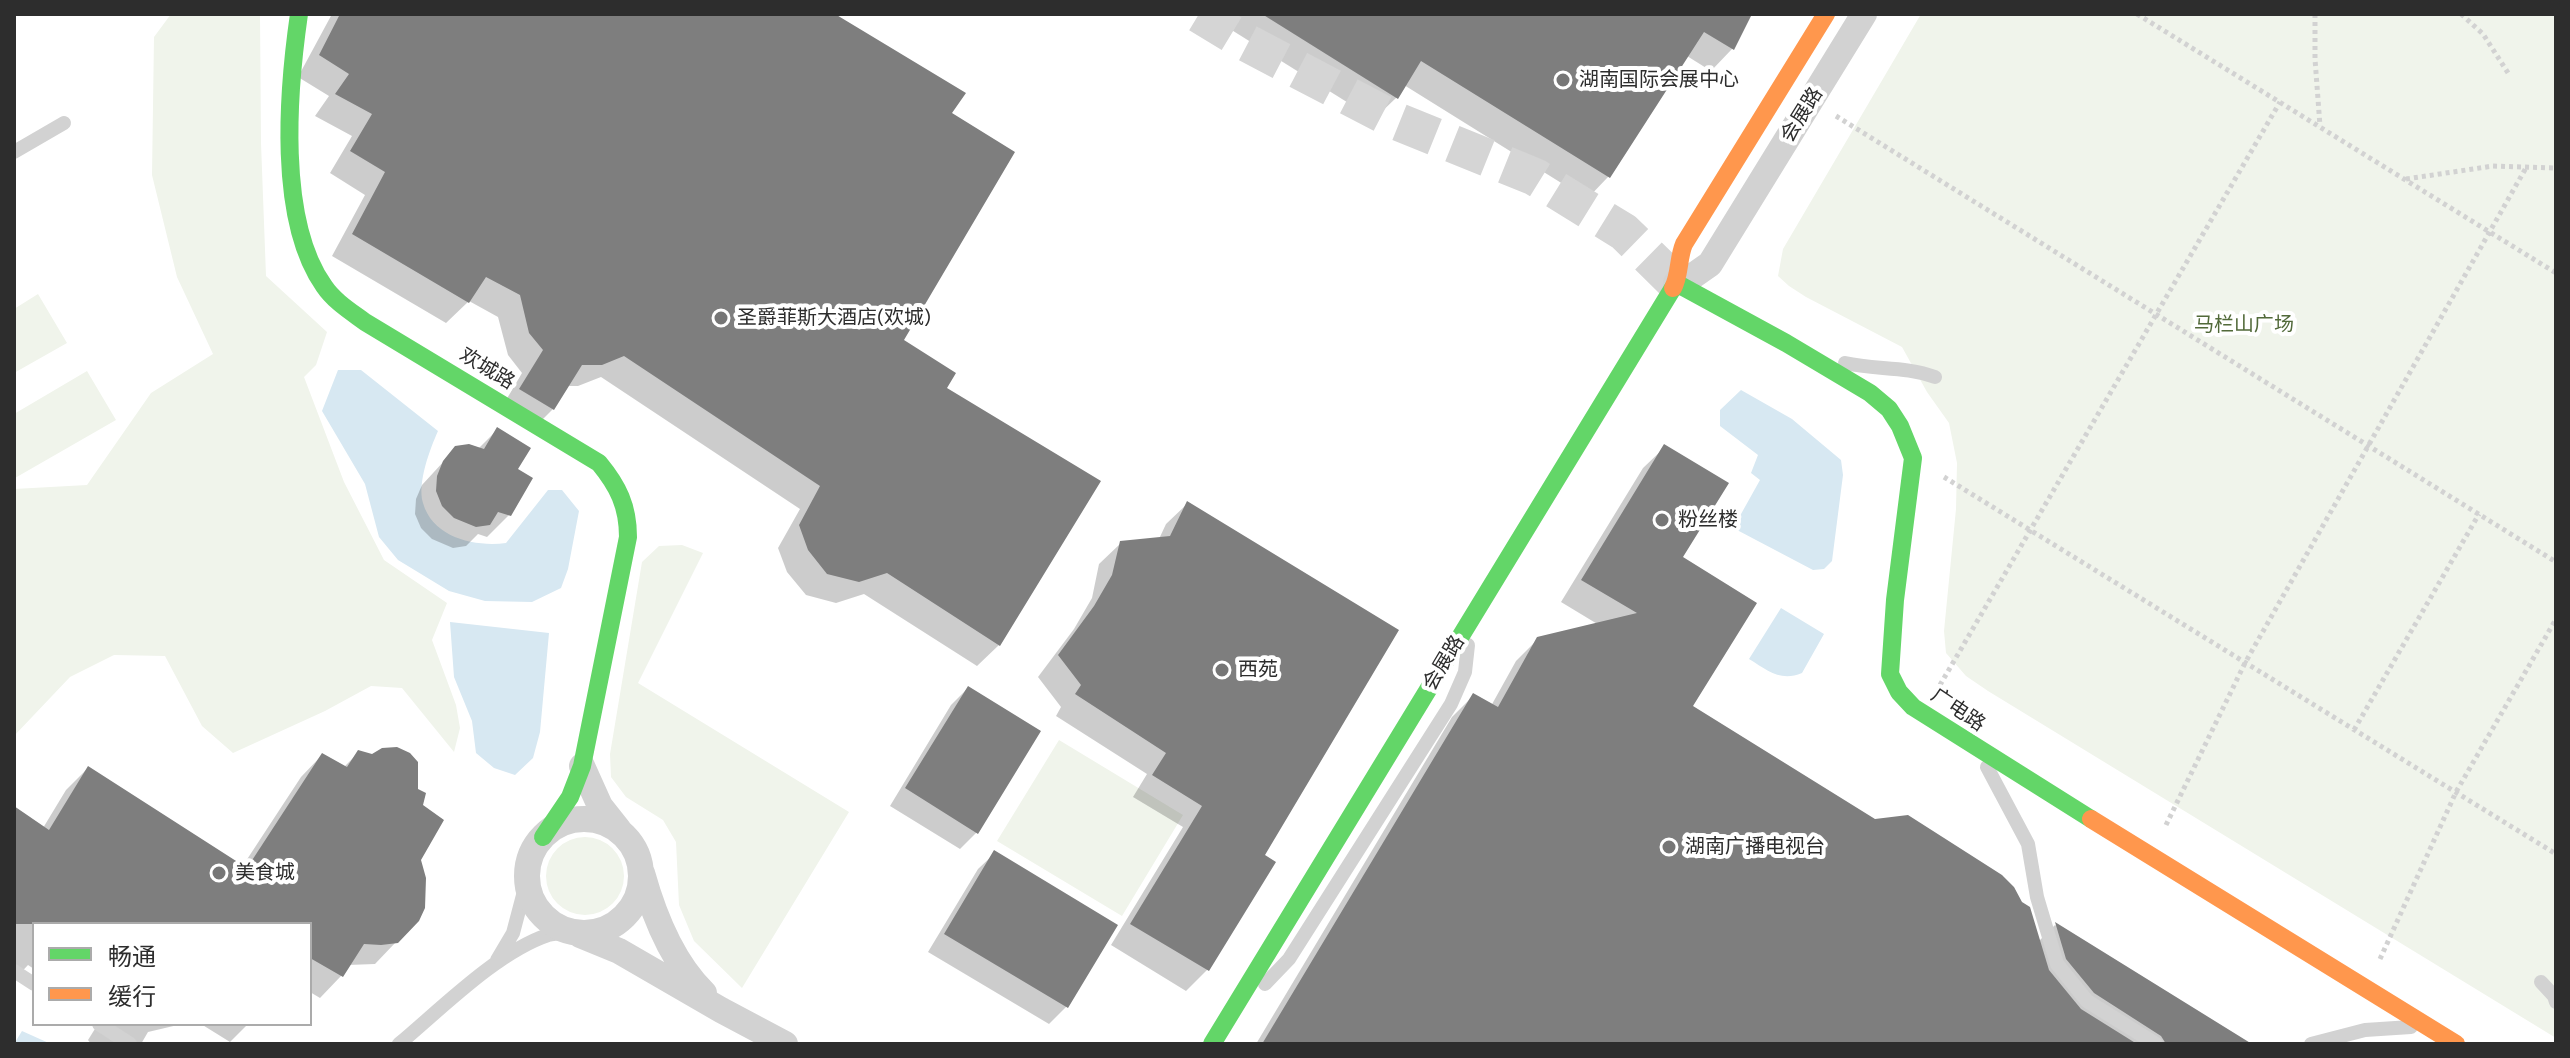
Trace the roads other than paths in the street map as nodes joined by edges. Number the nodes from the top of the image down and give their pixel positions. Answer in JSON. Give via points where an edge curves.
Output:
{"nodes":[{"id":1,"x":299,"y":14,"type":"edge"},
{"id":2,"x":1835,"y":17,"type":"edge"},
{"id":3,"x":64,"y":123,"type":"dead end"},
{"id":4,"x":14,"y":152,"type":"edge"},
{"id":5,"x":1676,"y":283,"type":"junction"},
{"id":6,"x":1813,"y":359,"type":"junction"},
{"id":7,"x":1935,"y":377,"type":"dead end"},
{"id":8,"x":1467,"y":625,"type":"junction"},
{"id":9,"x":1979,"y":750,"type":"junction"},
{"id":10,"x":582,"y":766,"type":"junction"},
{"id":11,"x":621,"y":832,"type":"junction"},
{"id":12,"x":543,"y":837,"type":"junction"},
{"id":13,"x":639,"y":859,"type":"junction"},
{"id":14,"x":527,"y":880,"type":"junction"},
{"id":15,"x":573,"y":932,"type":"junction"},
{"id":16,"x":489,"y":969,"type":"junction"},
{"id":17,"x":14,"y":971,"type":"edge"},
{"id":18,"x":2541,"y":982,"type":"dead end"},
{"id":19,"x":32,"y":983,"type":"edge"},
{"id":20,"x":1238,"y":1002,"type":"junction"},
{"id":21,"x":2556,"y":1002,"type":"edge"},
{"id":22,"x":721,"y":1010,"type":"junction"},
{"id":23,"x":102,"y":1026,"type":"edge"},
{"id":24,"x":2428,"y":1026,"type":"junction"},
{"id":25,"x":130,"y":1044,"type":"edge"},
{"id":26,"x":399,"y":1044,"type":"edge"},
{"id":27,"x":785,"y":1044,"type":"edge"},
{"id":28,"x":1212,"y":1044,"type":"edge"},
{"id":29,"x":2156,"y":1044,"type":"edge"},
{"id":30,"x":2311,"y":1044,"type":"edge"},
{"id":31,"x":2456,"y":1044,"type":"edge"}],
"edges":[{"from":1,"to":10,"type":"street","name":"欢城路","via":[[290,145],[295,201],[321,281],[339,304],[365,322],[599,463],[619,486],[629,517],[628,537]]},
{"from":2,"to":5,"type":"street","name":"会展路","via":[[1812,36],[1684,244]]},
{"from":2,"to":5,"type":"street","name":"会展路","via":[[1842,50],[1710,264]]},
{"from":3,"to":4,"type":"lane"},
{"from":5,"to":6,"type":"street"},
{"from":5,"to":8,"type":"street","name":"会展路"},
{"from":6,"to":7,"type":"lane","via":[[1916,370]]},
{"from":6,"to":9,"type":"street","name":"广电路","via":[[1870,393],[1900,426],[1913,458],[1890,674],[1899,692],[1923,714]]},
{"from":8,"to":20,"type":"street","name":"会展路"},
{"from":8,"to":20,"type":"lane","via":[[1465,672],[1451,704],[1289,959],[1272,980]]},
{"from":9,"to":24,"type":"street","name":"广电路"},
{"from":9,"to":29,"type":"lane","via":[[2028,844],[2057,964],[2087,1001]]},
{"from":10,"to":11,"type":"street","via":[[600,806]]},
{"from":10,"to":12,"type":"street","name":"欢城路","via":[[570,797]]},
{"from":11,"to":12,"type":"street","via":[[590,820],[573,821]]},
{"from":11,"to":13,"type":"street"},
{"from":12,"to":14,"type":"street"},
{"from":13,"to":15,"type":"street","via":[[639,892],[626,914],[606,929]]},
{"from":13,"to":22,"type":"street","via":[[672,951]]},
{"from":14,"to":15,"type":"street","via":[[542,913]]},
{"from":14,"to":16,"type":"lane","via":[[513,933]]},
{"from":15,"to":16,"type":"lane","via":[[550,934]]},
{"from":15,"to":22,"type":"street","via":[[619,951]]},
{"from":16,"to":26,"type":"lane"},
{"from":17,"to":19,"type":"lane"},
{"from":18,"to":21,"type":"lane"},
{"from":20,"to":28,"type":"street","name":"会展路"},
{"from":22,"to":27,"type":"street"},
{"from":23,"to":25,"type":"lane"},
{"from":24,"to":30,"type":"lane","via":[[2365,1030]]},
{"from":24,"to":31,"type":"street","name":"广电路"}]}
